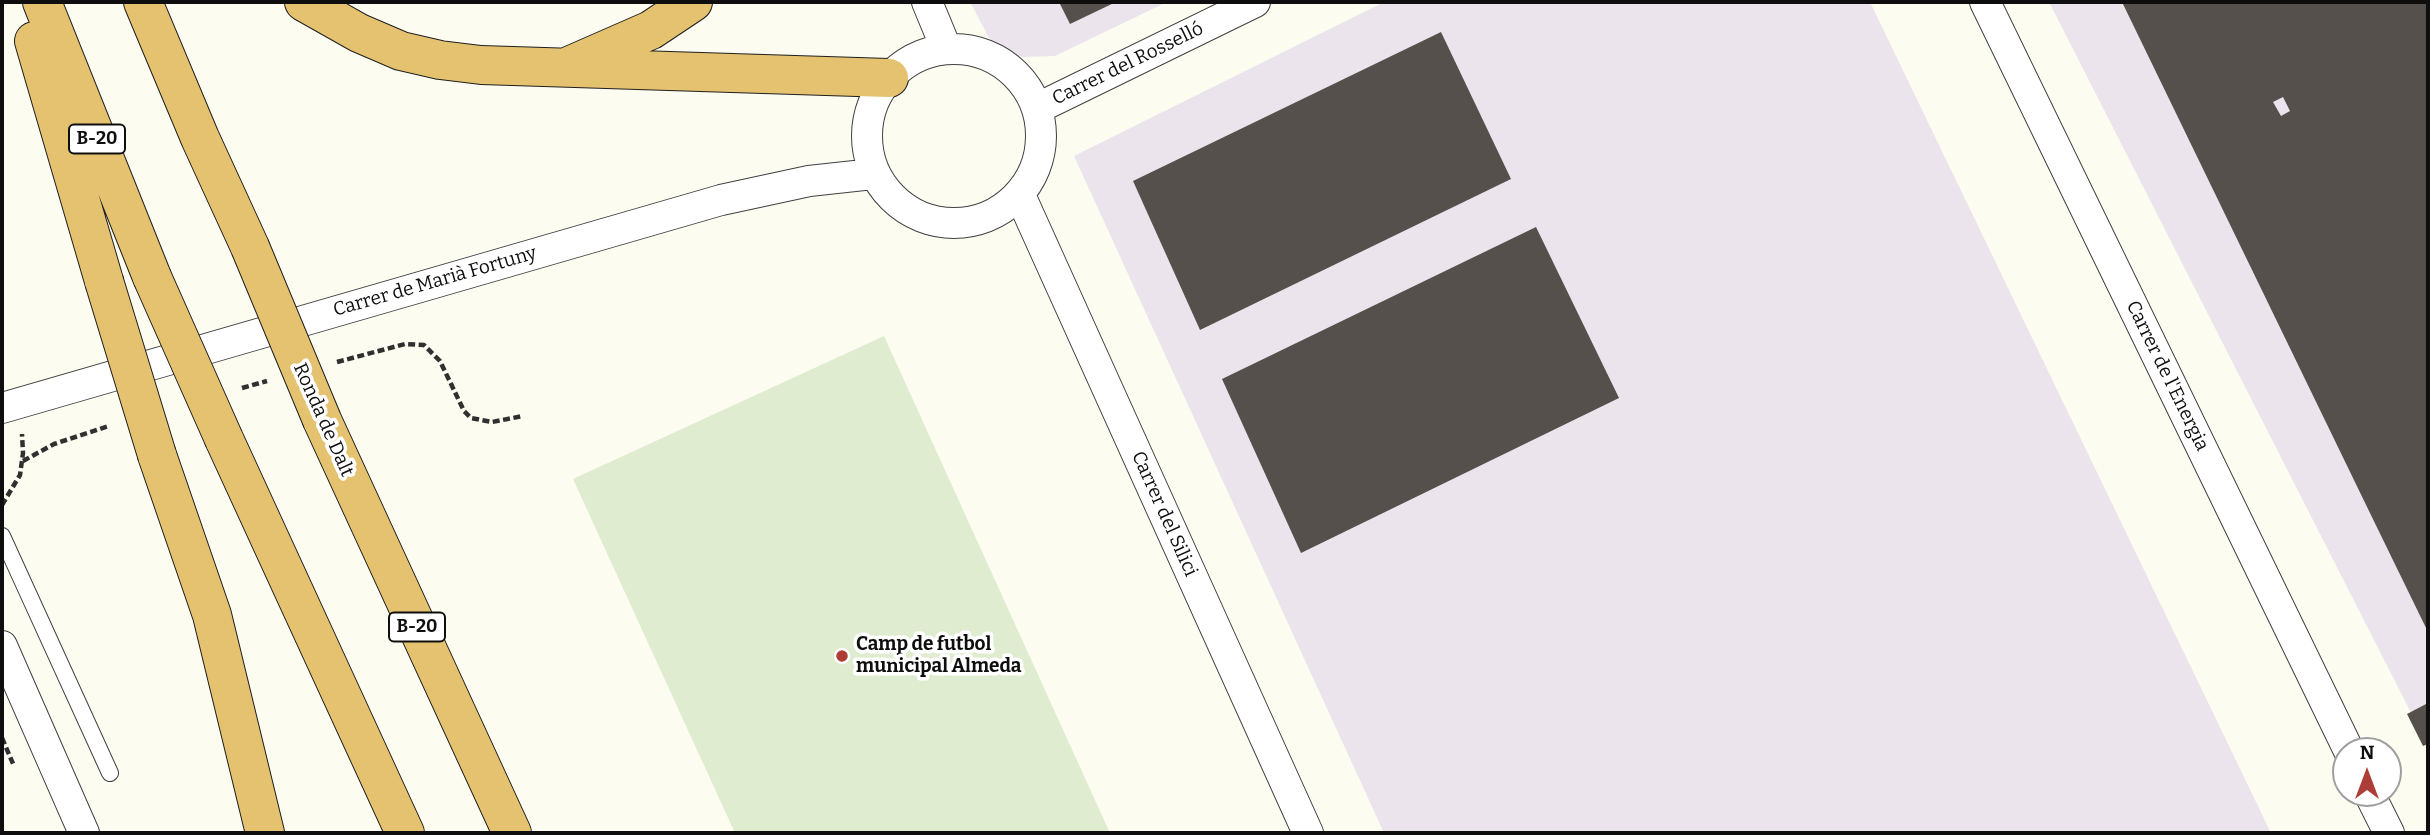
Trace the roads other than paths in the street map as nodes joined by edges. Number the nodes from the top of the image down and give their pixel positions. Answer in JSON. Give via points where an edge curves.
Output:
{"nodes":[{"id":1,"x":25,"y":2,"type":"edge"},
{"id":2,"x":42,"y":2,"type":"edge"},
{"id":3,"x":143,"y":2,"type":"edge"},
{"id":4,"x":304,"y":2,"type":"edge"},
{"id":5,"x":693,"y":2,"type":"edge"},
{"id":6,"x":927,"y":2,"type":"edge"},
{"id":7,"x":1255,"y":2,"type":"edge"},
{"id":8,"x":1985,"y":2,"type":"edge"},
{"id":9,"x":946,"y":48,"type":"junction"},
{"id":10,"x":563,"y":69,"type":"junction"},
{"id":11,"x":889,"y":78,"type":"junction"},
{"id":12,"x":1038,"y":108,"type":"junction"},
{"id":13,"x":873,"y":174,"type":"junction"},
{"id":14,"x":1020,"y":195,"type":"junction"},
{"id":15,"x":2,"y":408,"type":"edge"},
{"id":16,"x":2,"y":536,"type":"edge"},
{"id":17,"x":2,"y":646,"type":"edge"},
{"id":18,"x":2342,"y":737,"type":"edge"},
{"id":19,"x":110,"y":773,"type":"dead end"},
{"id":20,"x":2376,"y":807,"type":"edge"},
{"id":21,"x":84,"y":833,"type":"edge"},
{"id":22,"x":265,"y":833,"type":"edge"},
{"id":23,"x":405,"y":833,"type":"edge"},
{"id":24,"x":512,"y":833,"type":"edge"},
{"id":25,"x":1308,"y":833,"type":"edge"},
{"id":26,"x":2389,"y":833,"type":"edge"}],
"edges":[{"from":1,"to":22,"type":"highway","bridge":true,"via":[[157,456],[212,614]]},
{"from":2,"to":23,"type":"highway","number":"B-20","bridge":true,"via":[[152,277]]},
{"from":3,"to":24,"type":"highway","name":"Ronda de Dalt","number":"B-20","bridge":true,"via":[[322,420]]},
{"from":4,"to":10,"type":"highway","via":[[401,51],[481,65]]},
{"from":5,"to":10,"type":"highway","via":[[651,30]]},
{"from":6,"to":9,"type":"street"},
{"from":7,"to":12,"type":"street","name":"Carrer del Rosselló"},
{"from":8,"to":18,"type":"street","name":"Carrer de l'Energia"},
{"from":9,"to":11,"type":"street","via":[[905,64]]},
{"from":9,"to":12,"type":"street","via":[[978,51],[1006,64],[1024,81]]},
{"from":10,"to":11,"type":"highway"},
{"from":11,"to":13,"type":"street","via":[[869,111],[867,158]]},
{"from":12,"to":14,"type":"street","via":[[1041,154]]},
{"from":13,"to":14,"type":"street","via":[[909,212],[938,223],[978,221],[1006,208]]},
{"from":13,"to":15,"type":"street","name":"Carrer de Marià Fortuny","via":[[809,181],[721,200]]},
{"from":14,"to":25,"type":"street","name":"Carrer del Silici"},
{"from":16,"to":19,"type":"lane"},
{"from":17,"to":21,"type":"street"},
{"from":20,"to":26,"type":"street"}]}
